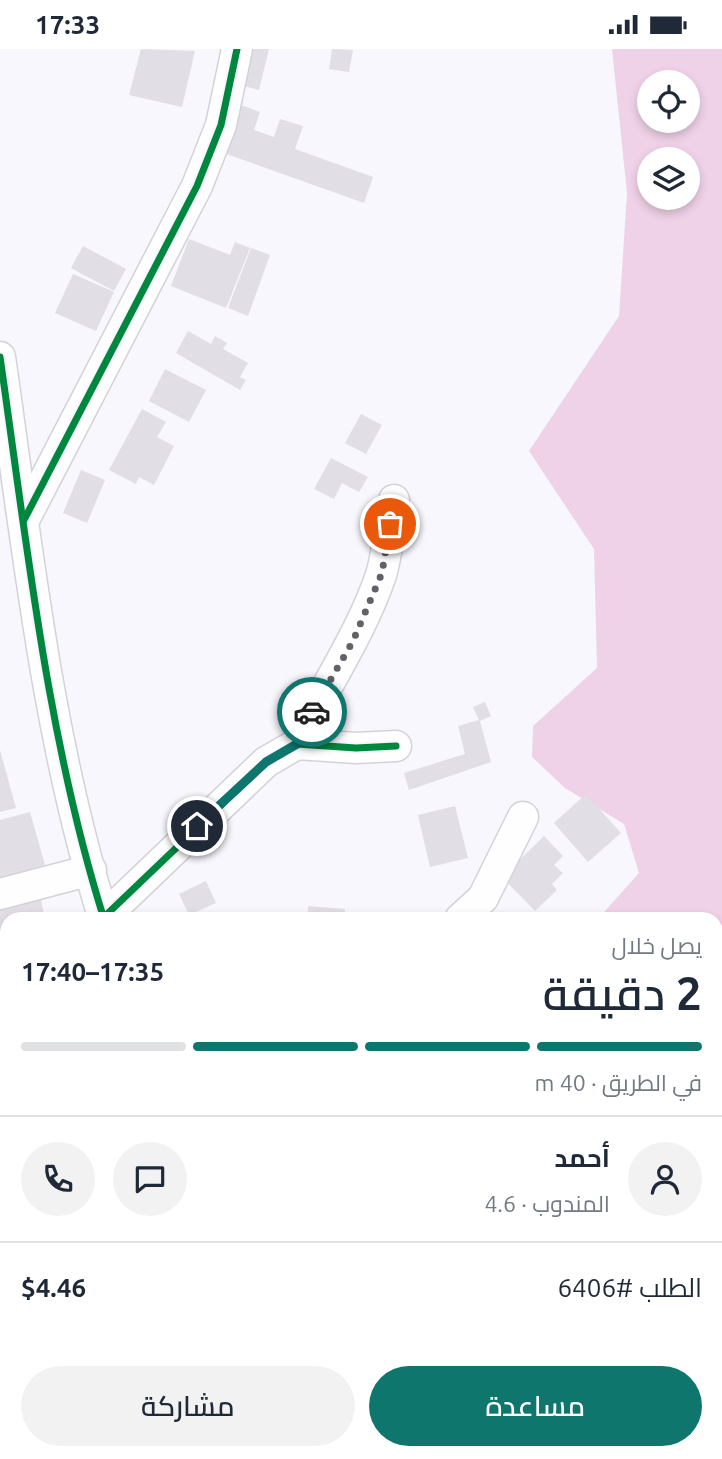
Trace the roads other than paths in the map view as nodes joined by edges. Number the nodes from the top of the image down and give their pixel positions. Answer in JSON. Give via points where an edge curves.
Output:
{"nodes":[{"id":1,"x":237,"y":49,"type":"edge"},
{"id":2,"x":0,"y":357,"type":"edge"},
{"id":3,"x":6,"y":432,"type":"edge"},
{"id":4,"x":394,"y":500,"type":"dead end"},
{"id":5,"x":24,"y":520,"type":"junction"},
{"id":6,"x":297,"y":744,"type":"junction"},
{"id":7,"x":396,"y":746,"type":"dead end"},
{"id":8,"x":523,"y":817,"type":"dead end"},
{"id":9,"x":91,"y":870,"type":"junction"},
{"id":10,"x":0,"y":894,"type":"edge"},
{"id":11,"x":102,"y":912,"type":"edge"},
{"id":12,"x":110,"y":912,"type":"edge"},
{"id":13,"x":468,"y":912,"type":"edge"}],
"edges":[{"from":1,"to":5,"type":"street","via":[[221,125],[197,186]]},
{"from":2,"to":3,"type":"street"},
{"from":3,"to":5,"type":"street"},
{"from":4,"to":6,"type":"street","via":[[382,573],[353,641]]},
{"from":5,"to":9,"type":"street","via":[[62,749]]},
{"from":6,"to":7,"type":"street"},
{"from":6,"to":12,"type":"street","via":[[266,762]]},
{"from":8,"to":13,"type":"street","via":[[483,898]]},
{"from":9,"to":10,"type":"street"},
{"from":9,"to":11,"type":"street"}]}
